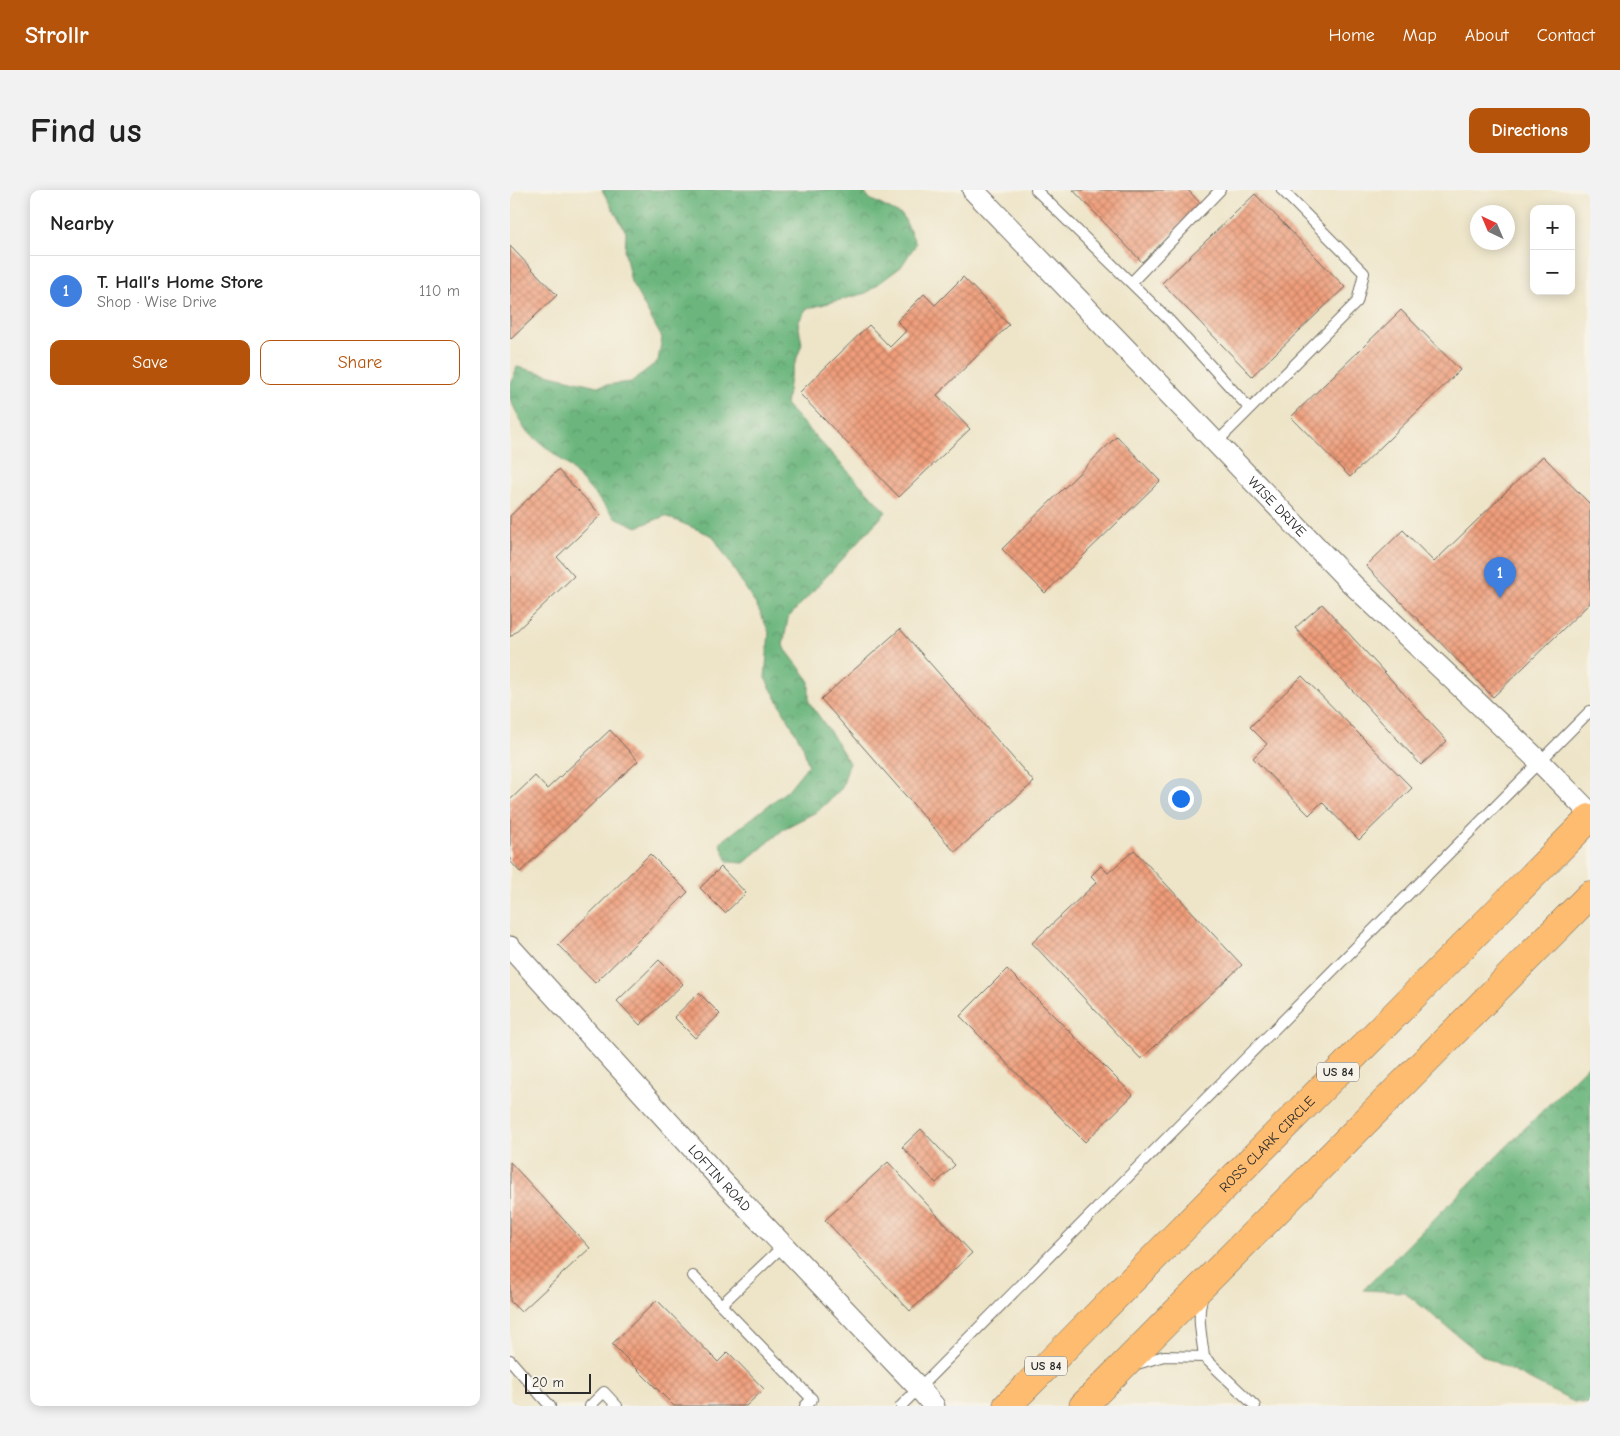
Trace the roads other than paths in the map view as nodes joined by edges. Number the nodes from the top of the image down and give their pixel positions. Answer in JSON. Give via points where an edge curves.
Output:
{"nodes":[{"id":1,"x":973,"y":190,"type":"edge"},
{"id":2,"x":1036,"y":190,"type":"edge"},
{"id":3,"x":1220,"y":190,"type":"edge"},
{"id":4,"x":1282,"y":190,"type":"edge"},
{"id":5,"x":1131,"y":283,"type":"junction"},
{"id":6,"x":1250,"y":409,"type":"junction"},
{"id":7,"x":1216,"y":443,"type":"junction"},
{"id":8,"x":1590,"y":711,"type":"edge"},
{"id":9,"x":1540,"y":762,"type":"junction"},
{"id":10,"x":1590,"y":814,"type":"edge"},
{"id":11,"x":1590,"y":818,"type":"edge"},
{"id":12,"x":1590,"y":895,"type":"edge"},
{"id":13,"x":510,"y":947,"type":"edge"},
{"id":14,"x":784,"y":1246,"type":"junction"},
{"id":15,"x":693,"y":1276,"type":"dead end"},
{"id":16,"x":1210,"y":1278,"type":"junction"},
{"id":17,"x":721,"y":1305,"type":"junction"},
{"id":18,"x":1204,"y":1357,"type":"junction"},
{"id":19,"x":510,"y":1360,"type":"edge"},
{"id":20,"x":1117,"y":1371,"type":"junction"},
{"id":21,"x":919,"y":1388,"type":"junction"},
{"id":22,"x":1252,"y":1405,"type":"edge"},
{"id":23,"x":550,"y":1406,"type":"edge"},
{"id":24,"x":590,"y":1406,"type":"edge"},
{"id":25,"x":617,"y":1406,"type":"edge"},
{"id":26,"x":805,"y":1406,"type":"edge"},
{"id":27,"x":901,"y":1406,"type":"edge"},
{"id":28,"x":934,"y":1406,"type":"edge"},
{"id":29,"x":1006,"y":1406,"type":"edge"},
{"id":30,"x":1082,"y":1406,"type":"edge"}],
"edges":[{"from":1,"to":7,"type":"street","name":"WISE DRIVE"},
{"from":2,"to":5,"type":"lane"},
{"from":3,"to":5,"type":"lane"},
{"from":4,"to":6,"type":"lane","via":[[1364,272],[1357,302]]},
{"from":5,"to":6,"type":"lane"},
{"from":6,"to":7,"type":"lane"},
{"from":7,"to":9,"type":"street","name":"WISE DRIVE","via":[[1352,584]]},
{"from":8,"to":9,"type":"lane"},
{"from":9,"to":10,"type":"street","name":"WISE DRIVE"},
{"from":9,"to":21,"type":"lane"},
{"from":11,"to":29,"type":"highway","name":"ROSS CLARK CIRCLE","number":"US 84"},
{"from":12,"to":16,"type":"highway"},
{"from":13,"to":14,"type":"street","name":"LOFTIN ROAD"},
{"from":14,"to":17,"type":"lane"},
{"from":14,"to":21,"type":"street","name":"LOFTIN ROAD"},
{"from":15,"to":17,"type":"lane"},
{"from":16,"to":18,"type":"lane","via":[[1200,1305]]},
{"from":16,"to":20,"type":"highway"},
{"from":17,"to":26,"type":"lane","via":[[812,1399]]},
{"from":18,"to":20,"type":"lane","via":[[1164,1356]]},
{"from":18,"to":22,"type":"lane"},
{"from":19,"to":23,"type":"lane"},
{"from":20,"to":30,"type":"highway"},
{"from":21,"to":27,"type":"lane"},
{"from":21,"to":28,"type":"street","name":"LOFTIN ROAD"},
{"from":24,"to":25,"type":"lane","via":[[604,1392]]}]}
